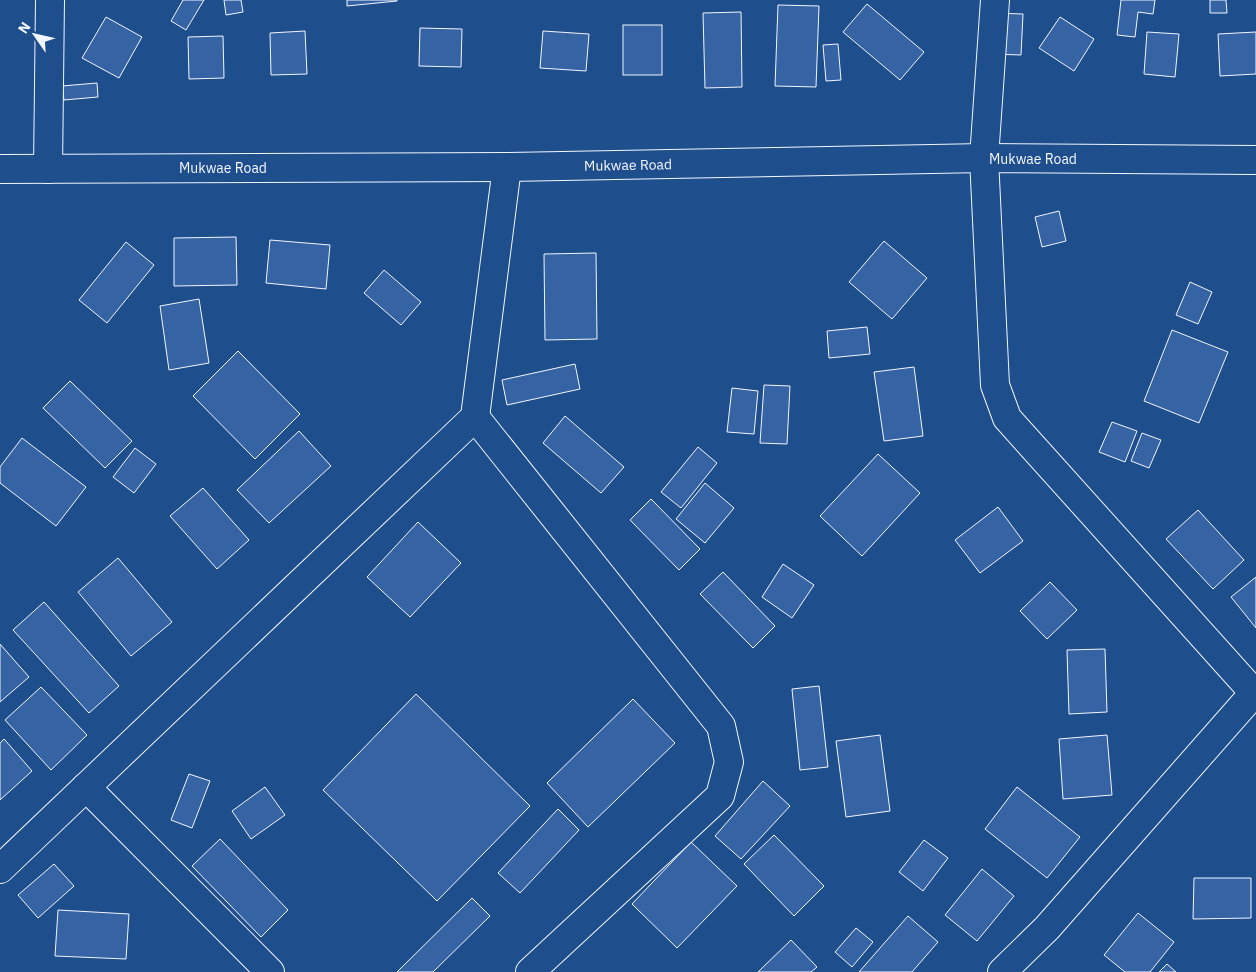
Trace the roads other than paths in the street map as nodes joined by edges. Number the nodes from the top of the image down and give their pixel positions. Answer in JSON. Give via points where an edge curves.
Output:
{"nodes":[{"id":1,"x":50,"y":0,"type":"edge"},
{"id":2,"x":995,"y":0,"type":"edge"},
{"id":3,"x":984,"y":158,"type":"junction"},
{"id":4,"x":1256,"y":160,"type":"edge"},
{"id":5,"x":507,"y":168,"type":"junction"},
{"id":6,"x":0,"y":169,"type":"edge"},
{"id":7,"x":48,"y":169,"type":"junction"},
{"id":8,"x":475,"y":417,"type":"junction"},
{"id":9,"x":1255,"y":694,"type":"edge"},
{"id":10,"x":86,"y":787,"type":"junction"},
{"id":11,"x":0,"y":869,"type":"edge"},
{"id":12,"x":270,"y":972,"type":"edge"},
{"id":13,"x":530,"y":972,"type":"edge"},
{"id":14,"x":1002,"y":972,"type":"edge"}],
"edges":[{"from":1,"to":7,"type":"street"},
{"from":2,"to":3,"type":"street"},
{"from":3,"to":4,"type":"street","name":"Mukwae Road"},
{"from":3,"to":5,"type":"street","name":"Mukwae Road"},
{"from":3,"to":9,"type":"street","via":[[994,385],[1007,418]]},
{"from":5,"to":7,"type":"street","name":"Mukwae Road"},
{"from":5,"to":8,"type":"street"},
{"from":6,"to":7,"type":"street","name":"Mukwae Road"},
{"from":8,"to":10,"type":"street"},
{"from":8,"to":13,"type":"street","via":[[722,726],[729,762],[720,796]]},
{"from":9,"to":14,"type":"street","via":[[1047,928]]},
{"from":10,"to":11,"type":"street"},
{"from":10,"to":12,"type":"street"}]}
